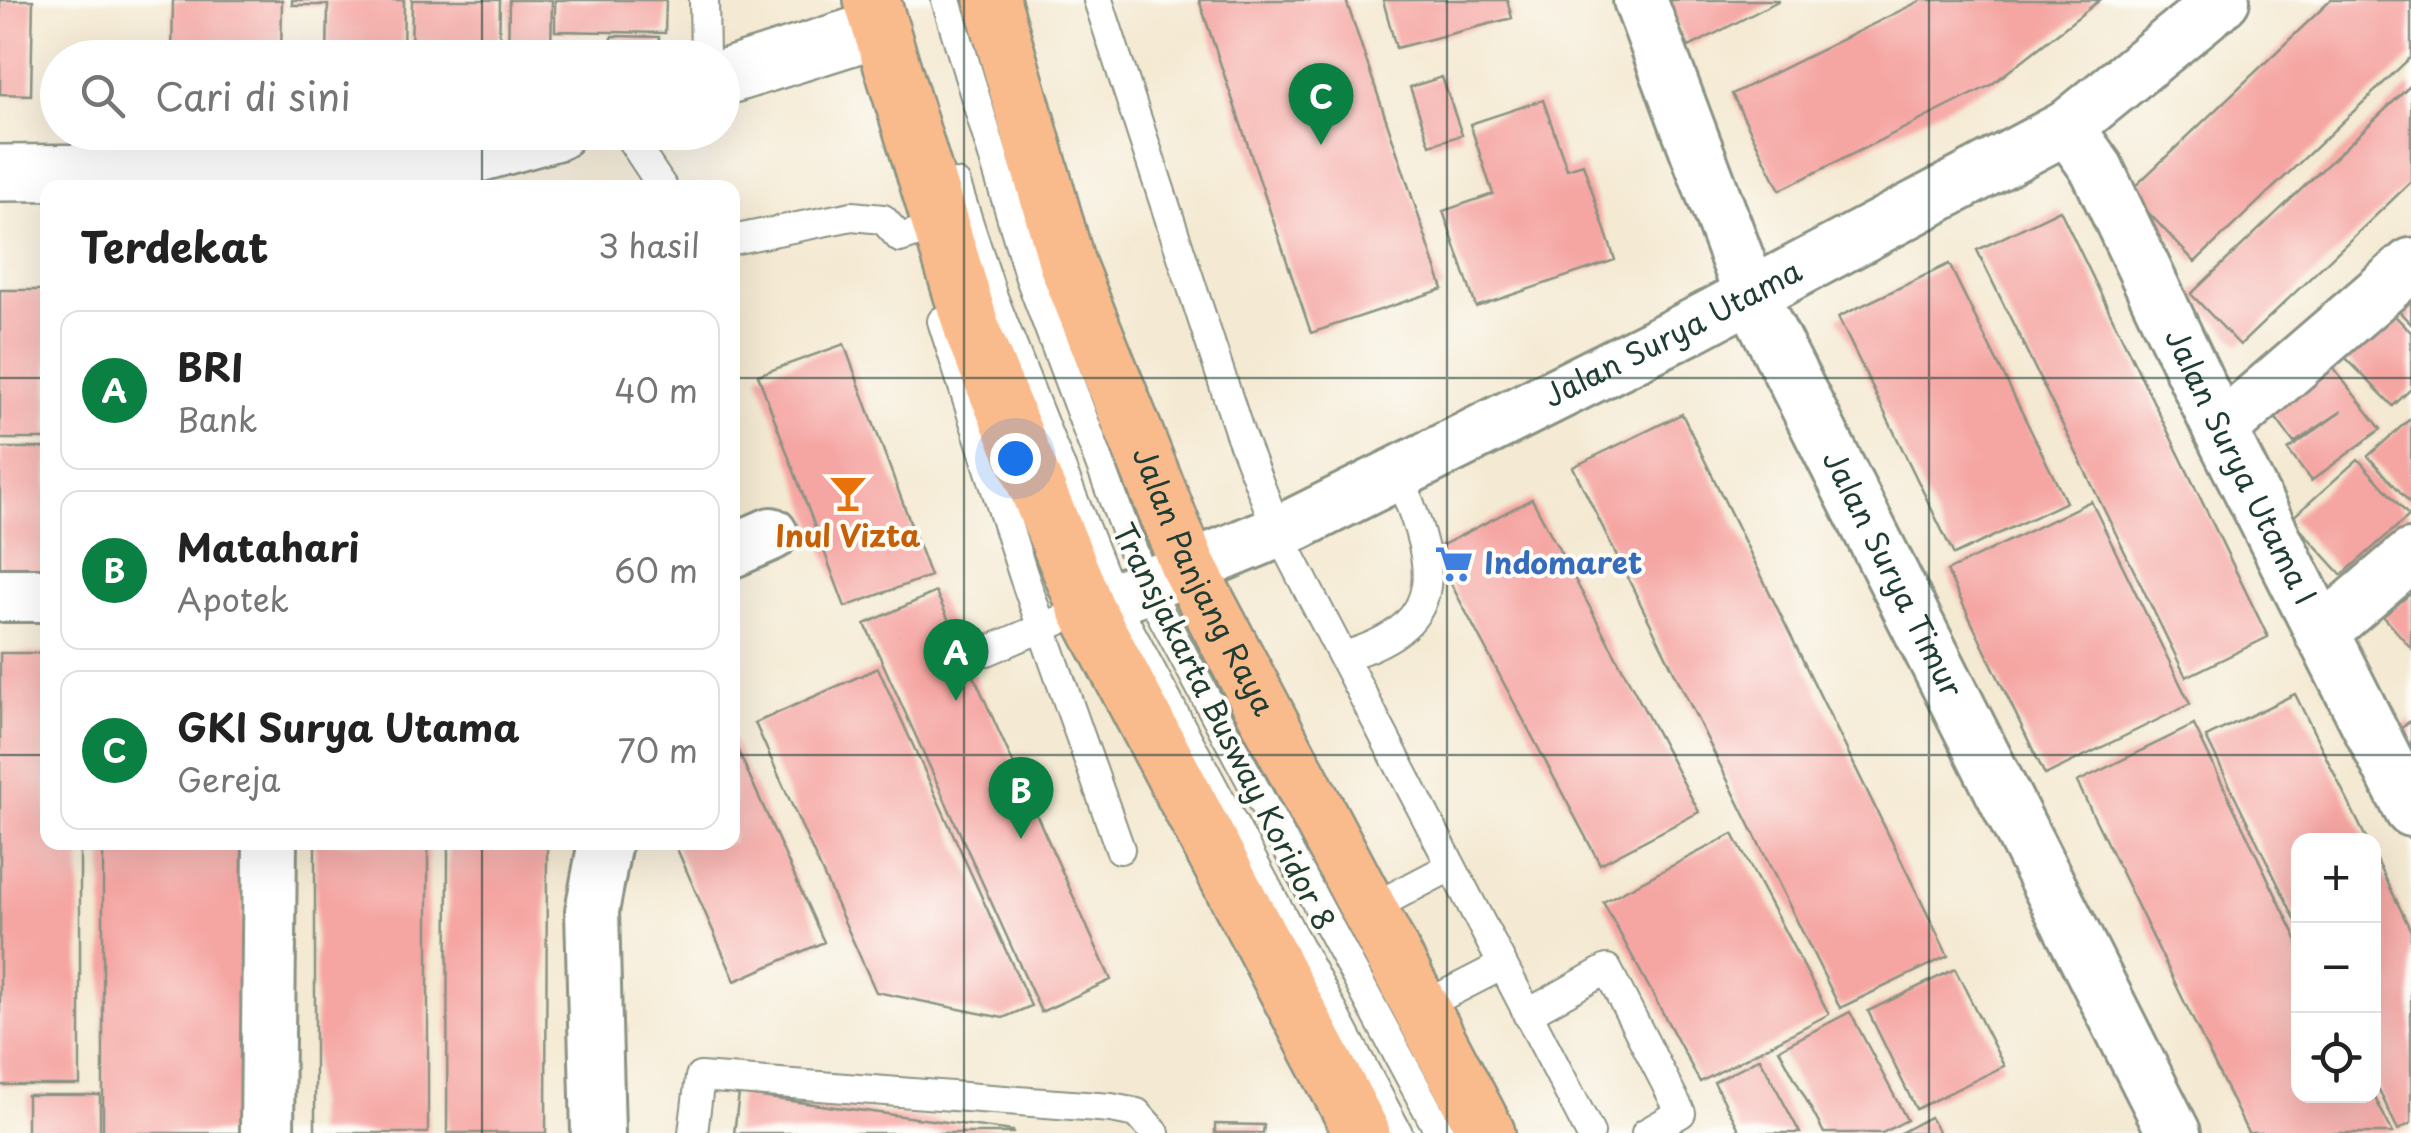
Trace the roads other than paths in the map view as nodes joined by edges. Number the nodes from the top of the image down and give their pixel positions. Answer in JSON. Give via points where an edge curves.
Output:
{"nodes":[{"id":1,"x":704,"y":0,"type":"edge"},
{"id":2,"x":946,"y":0,"type":"edge"},
{"id":3,"x":992,"y":0,"type":"edge"},
{"id":4,"x":1098,"y":0,"type":"edge"},
{"id":5,"x":1640,"y":0,"type":"edge"},
{"id":6,"x":2223,"y":0,"type":"edge"},
{"id":7,"x":884,"y":9,"type":"edge"},
{"id":8,"x":705,"y":40,"type":"edge"},
{"id":9,"x":740,"y":70,"type":"edge"},
{"id":10,"x":2067,"y":128,"type":"junction"},
{"id":11,"x":493,"y":150,"type":"edge"},
{"id":12,"x":638,"y":150,"type":"edge"},
{"id":13,"x":0,"y":173,"type":"edge"},
{"id":14,"x":658,"y":180,"type":"edge"},
{"id":15,"x":938,"y":226,"type":"junction"},
{"id":16,"x":740,"y":238,"type":"edge"},
{"id":17,"x":2411,"y":265,"type":"edge"},
{"id":18,"x":1751,"y":295,"type":"junction"},
{"id":19,"x":941,"y":320,"type":"dead end"},
{"id":20,"x":2220,"y":430,"type":"junction"},
{"id":21,"x":1398,"y":473,"type":"junction"},
{"id":22,"x":1278,"y":532,"type":"junction"},
{"id":23,"x":2411,"y":556,"type":"edge"},
{"id":24,"x":40,"y":594,"type":"edge"},
{"id":25,"x":0,"y":595,"type":"edge"},
{"id":26,"x":1115,"y":598,"type":"junction"},
{"id":27,"x":2320,"y":633,"type":"junction"},
{"id":28,"x":987,"y":651,"type":"dead end"},
{"id":29,"x":1344,"y":656,"type":"junction"},
{"id":30,"x":2411,"y":810,"type":"edge"},
{"id":31,"x":1120,"y":849,"type":"dead end"},
{"id":32,"x":270,"y":850,"type":"edge"},
{"id":33,"x":604,"y":850,"type":"edge"},
{"id":34,"x":1450,"y":867,"type":"junction"},
{"id":35,"x":1370,"y":909,"type":"junction"},
{"id":36,"x":1502,"y":966,"type":"junction"},
{"id":37,"x":1422,"y":1007,"type":"junction"},
{"id":38,"x":1527,"y":1014,"type":"junction"},
{"id":39,"x":267,"y":1133,"type":"edge"},
{"id":40,"x":598,"y":1133,"type":"edge"},
{"id":41,"x":692,"y":1133,"type":"edge"},
{"id":42,"x":1155,"y":1133,"type":"edge"},
{"id":43,"x":1362,"y":1133,"type":"edge"},
{"id":44,"x":1398,"y":1133,"type":"edge"},
{"id":45,"x":1440,"y":1133,"type":"edge"},
{"id":46,"x":1487,"y":1133,"type":"edge"},
{"id":47,"x":1590,"y":1133,"type":"edge"},
{"id":48,"x":1646,"y":1133,"type":"edge"},
{"id":49,"x":2174,"y":1133,"type":"edge"}],
"edges":[{"from":1,"to":8,"type":"lane"},
{"from":2,"to":26,"type":"lane","name":"Transjakarta Busway Koridor 8","via":[[1029,275]]},
{"from":3,"to":26,"type":"main road","name":"Jalan Panjang Raya","via":[[1068,264]]},
{"from":4,"to":22,"type":"lane"},
{"from":5,"to":18,"type":"street","name":"Jalan Surya Timur"},
{"from":6,"to":10,"type":"street","name":"Jalan Surya Utama"},
{"from":7,"to":9,"type":"street"},
{"from":7,"to":15,"type":"main road","name":"Jalan Panjang Raya"},
{"from":7,"to":26,"type":"lane","name":"Transjakarta Busway Koridor 8"},
{"from":10,"to":18,"type":"street","name":"Jalan Surya Utama"},
{"from":10,"to":20,"type":"street","name":"Jalan Surya Utama I","via":[[2098,170]]},
{"from":11,"to":13,"type":"street","via":[[386,170]]},
{"from":12,"to":14,"type":"lane"},
{"from":15,"to":16,"type":"lane","via":[[900,238],[883,219],[852,216]]},
{"from":15,"to":26,"type":"main road","name":"Jalan Panjang Raya","via":[[975,338]]},
{"from":17,"to":20,"type":"street"},
{"from":18,"to":21,"type":"street","name":"Jalan Surya Utama"},
{"from":18,"to":49,"type":"street","name":"Jalan Surya Timur"},
{"from":19,"to":26,"type":"lane"},
{"from":20,"to":27,"type":"street","name":"Jalan Surya Utama I"},
{"from":21,"to":22,"type":"street","name":"Jalan Surya Utama"},
{"from":21,"to":29,"type":"lane","via":[[1427,553],[1425,597],[1408,626],[1382,644]]},
{"from":22,"to":26,"type":"street","name":"Jalan Surya Utama"},
{"from":22,"to":29,"type":"lane"},
{"from":23,"to":27,"type":"street"},
{"from":24,"to":25,"type":"street"},
{"from":26,"to":28,"type":"lane"},
{"from":26,"to":31,"type":"lane"},
{"from":26,"to":35,"type":"main road","name":"Jalan Panjang Raya"},
{"from":26,"to":43,"type":"main road","name":"Jalan Panjang Raya"},
{"from":26,"to":44,"type":"lane","name":"Transjakarta Busway Koridor 8"},
{"from":26,"to":45,"type":"lane","name":"Transjakarta Busway Koridor 8"},
{"from":27,"to":30,"type":"street","name":"Jalan Surya Utama I"},
{"from":29,"to":34,"type":"lane"},
{"from":32,"to":39,"type":"street"},
{"from":33,"to":40,"type":"street","via":[[592,912]]},
{"from":34,"to":35,"type":"lane"},
{"from":34,"to":36,"type":"lane"},
{"from":35,"to":37,"type":"main road","name":"Jalan Panjang Raya"},
{"from":36,"to":37,"type":"lane"},
{"from":36,"to":38,"type":"lane"},
{"from":37,"to":46,"type":"main road","name":"Jalan Panjang Raya"},
{"from":38,"to":47,"type":"lane"},
{"from":38,"to":48,"type":"lane","via":[[1607,969],[1681,1114]]},
{"from":41,"to":42,"type":"lane","via":[[700,1077],[1111,1108],[1137,1113]]}]}
